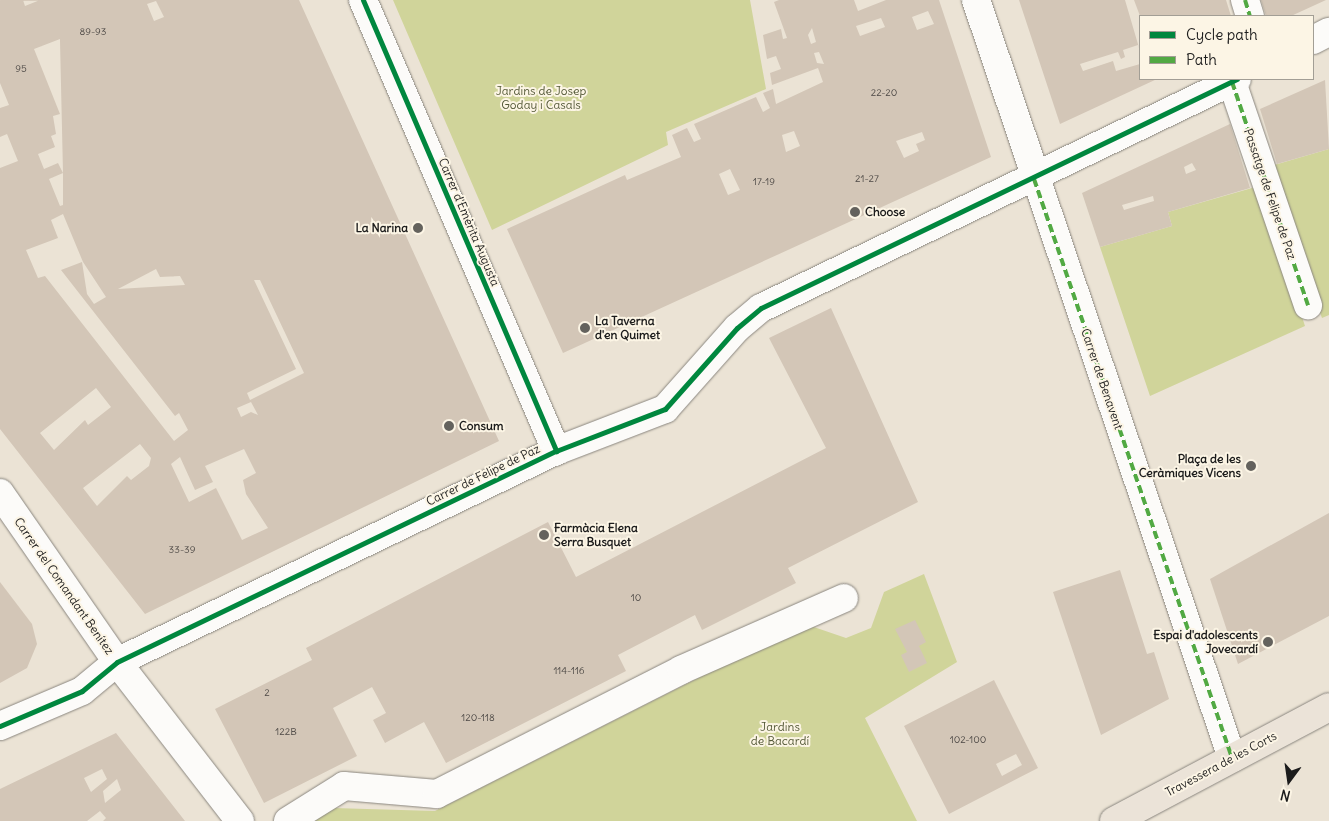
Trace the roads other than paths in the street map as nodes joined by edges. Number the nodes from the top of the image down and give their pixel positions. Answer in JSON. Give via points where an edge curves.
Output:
{"nodes":[{"id":1,"x":363,"y":0,"type":"edge"},
{"id":2,"x":976,"y":0,"type":"edge"},
{"id":3,"x":1245,"y":0,"type":"edge"},
{"id":4,"x":1250,"y":15,"type":"edge"},
{"id":5,"x":1329,"y":32,"type":"edge"},
{"id":6,"x":1314,"y":40,"type":"edge"},
{"id":7,"x":1234,"y":80,"type":"edge"},
{"id":8,"x":1034,"y":179,"type":"junction"},
{"id":9,"x":1308,"y":305,"type":"dead end"},
{"id":10,"x":556,"y":451,"type":"junction"},
{"id":11,"x":0,"y":493,"type":"edge"},
{"id":12,"x":844,"y":598,"type":"dead end"},
{"id":13,"x":117,"y":662,"type":"junction"},
{"id":14,"x":1329,"y":707,"type":"edge"},
{"id":15,"x":0,"y":726,"type":"edge"},
{"id":16,"x":1232,"y":758,"type":"junction"},
{"id":17,"x":240,"y":821,"type":"edge"},
{"id":18,"x":288,"y":821,"type":"edge"},
{"id":19,"x":1114,"y":821,"type":"edge"}],
"edges":[{"from":1,"to":10,"type":"street","name":"Carrer d'Emèrita Augusta"},
{"from":2,"to":8,"type":"street","name":"Carrer de Benavent"},
{"from":3,"to":4,"type":"street"},
{"from":5,"to":6,"type":"street"},
{"from":7,"to":8,"type":"street","name":"Carrer de Felipe de Paz"},
{"from":7,"to":9,"type":"street","name":"Passatge de Felipe de Paz"},
{"from":8,"to":10,"type":"street","name":"Carrer de Felipe de Paz","via":[[761,308],[737,328],[666,409]]},
{"from":8,"to":16,"type":"street","name":"Carrer de Benavent"},
{"from":10,"to":13,"type":"street","name":"Carrer de Felipe de Paz"},
{"from":11,"to":13,"type":"street","name":"Carrer del Comandant Benítez"},
{"from":12,"to":18,"type":"street","via":[[681,670],[437,794],[344,786]]},
{"from":13,"to":15,"type":"street","name":"Carrer de Felipe de Paz","via":[[82,690]]},
{"from":13,"to":17,"type":"street","name":"Carrer del Comandant Benítez"},
{"from":14,"to":16,"type":"main road","name":"Travessera de les Corts"},
{"from":16,"to":19,"type":"main road","name":"Travessera de les Corts"}]}
